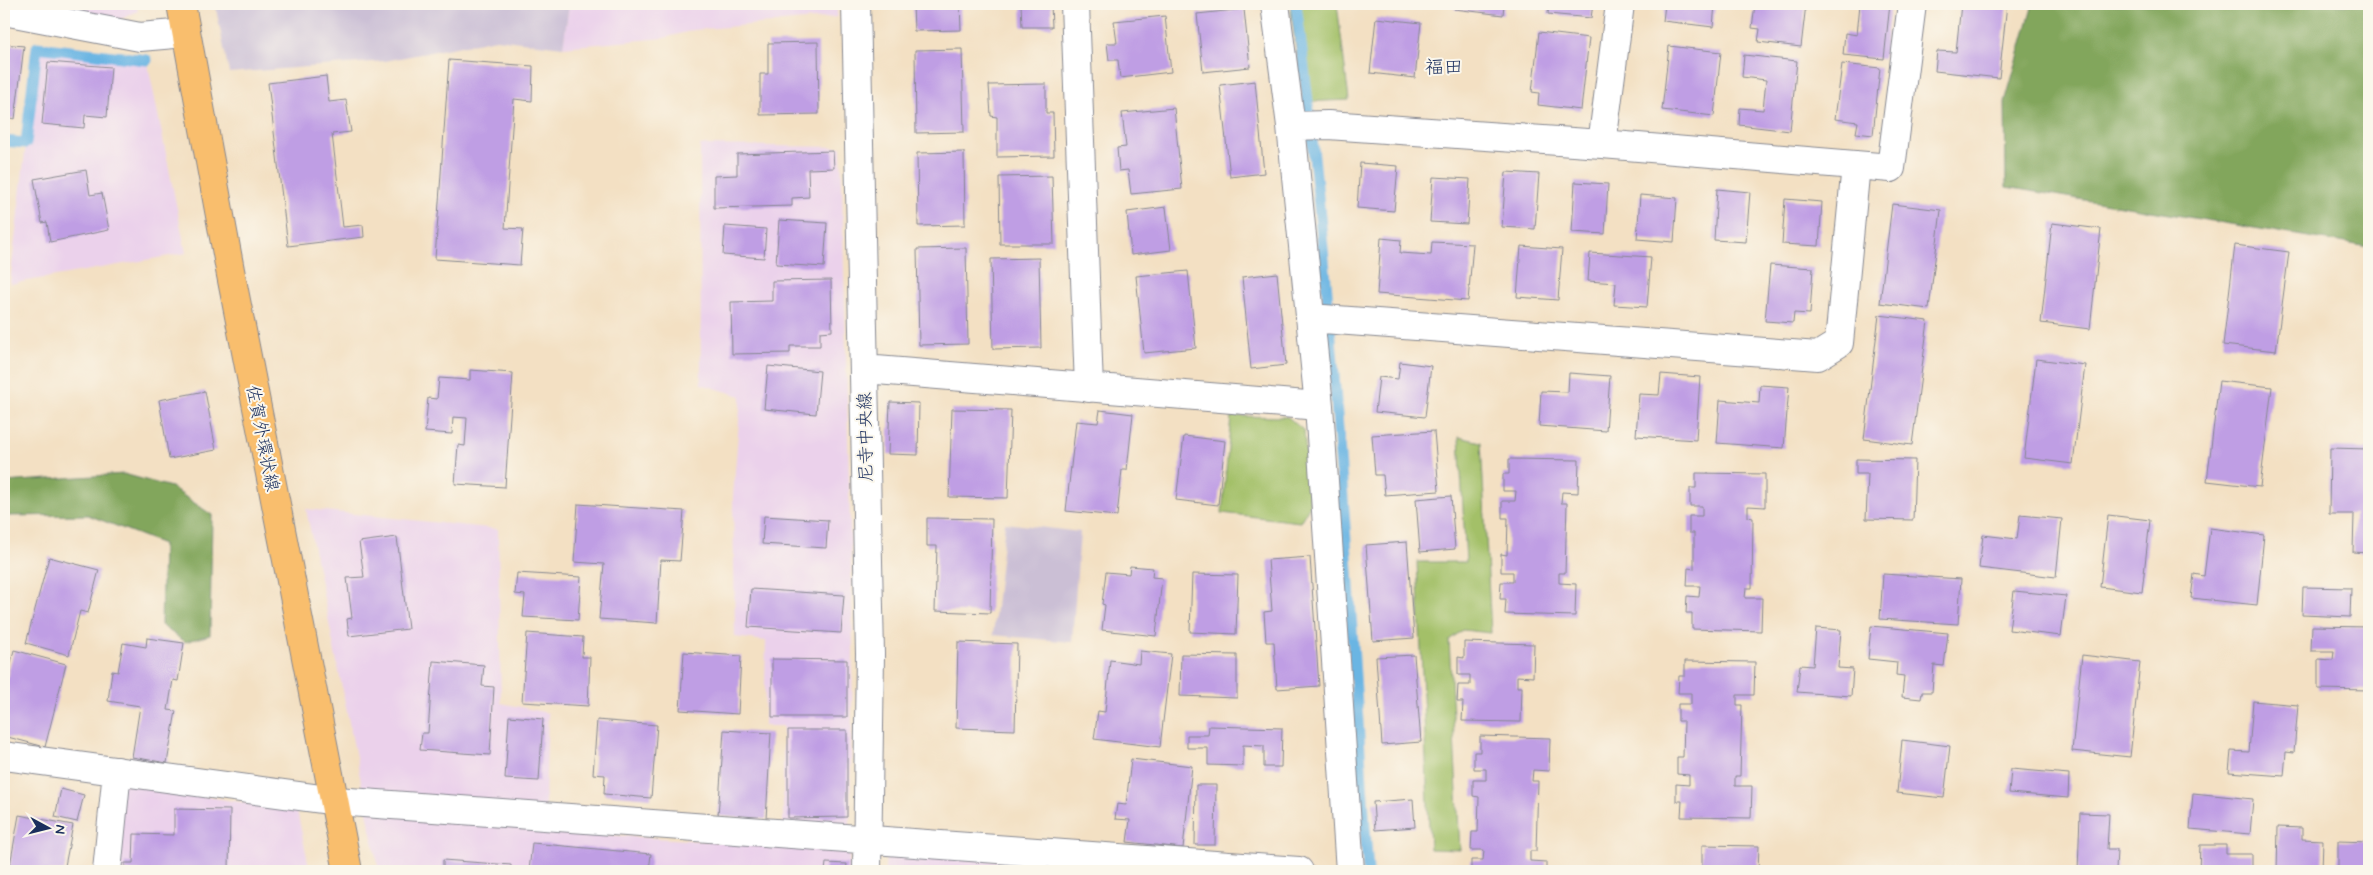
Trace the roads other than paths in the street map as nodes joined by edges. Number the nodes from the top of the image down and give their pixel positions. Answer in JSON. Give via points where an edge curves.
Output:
{"nodes":[{"id":1,"x":181,"y":4,"type":"edge"},
{"id":2,"x":856,"y":4,"type":"edge"},
{"id":3,"x":1075,"y":4,"type":"edge"},
{"id":4,"x":1275,"y":4,"type":"edge"},
{"id":5,"x":1620,"y":4,"type":"edge"},
{"id":6,"x":1912,"y":4,"type":"edge"},
{"id":7,"x":4,"y":11,"type":"edge"},
{"id":8,"x":186,"y":33,"type":"junction"},
{"id":9,"x":1291,"y":126,"type":"junction"},
{"id":10,"x":1602,"y":144,"type":"junction"},
{"id":11,"x":1856,"y":165,"type":"junction"},
{"id":12,"x":1310,"y":318,"type":"junction"},
{"id":13,"x":864,"y":369,"type":"junction"},
{"id":14,"x":1089,"y":388,"type":"junction"},
{"id":15,"x":1319,"y":406,"type":"junction"},
{"id":16,"x":4,"y":756,"type":"edge"},
{"id":17,"x":117,"y":771,"type":"junction"},
{"id":18,"x":336,"y":802,"type":"junction"},
{"id":19,"x":867,"y":839,"type":"junction"},
{"id":20,"x":107,"y":871,"type":"edge"},
{"id":21,"x":348,"y":871,"type":"edge"},
{"id":22,"x":867,"y":871,"type":"edge"},
{"id":23,"x":1299,"y":871,"type":"edge"},
{"id":24,"x":1350,"y":871,"type":"edge"}],
"edges":[{"from":1,"to":8,"type":"main road","name":"佐賀外環状線"},
{"from":2,"to":13,"type":"street","name":"尼寺中央線"},
{"from":3,"to":14,"type":"street"},
{"from":4,"to":9,"type":"street"},
{"from":5,"to":10,"type":"street"},
{"from":6,"to":11,"type":"street","via":[[1891,168]]},
{"from":7,"to":8,"type":"street","via":[[140,37]]},
{"from":8,"to":18,"type":"main road","name":"佐賀外環状線"},
{"from":9,"to":10,"type":"street","via":[[1328,125]]},
{"from":9,"to":12,"type":"street"},
{"from":10,"to":11,"type":"street"},
{"from":11,"to":12,"type":"street","via":[[1839,343],[1818,356]]},
{"from":12,"to":15,"type":"street"},
{"from":13,"to":14,"type":"street"},
{"from":13,"to":19,"type":"street","name":"尼寺中央線","via":[[870,654]]},
{"from":14,"to":15,"type":"street"},
{"from":15,"to":24,"type":"street"},
{"from":16,"to":17,"type":"street"},
{"from":17,"to":18,"type":"street"},
{"from":17,"to":20,"type":"street"},
{"from":18,"to":19,"type":"street"},
{"from":18,"to":21,"type":"main road","name":"佐賀外環状線"},
{"from":19,"to":22,"type":"street","name":"尼寺中央線"},
{"from":19,"to":23,"type":"street"}]}
